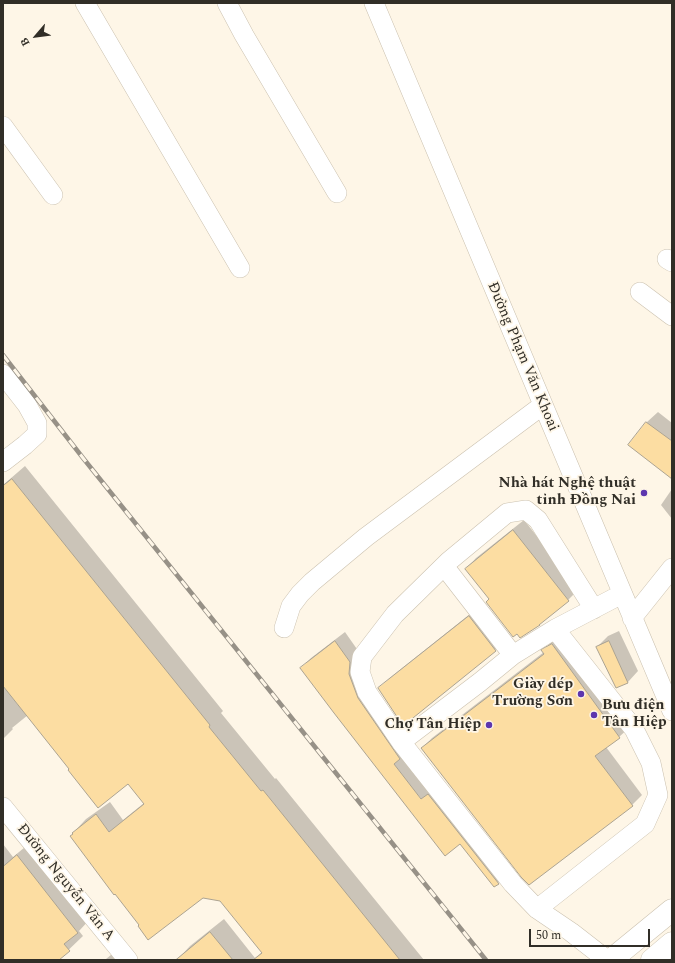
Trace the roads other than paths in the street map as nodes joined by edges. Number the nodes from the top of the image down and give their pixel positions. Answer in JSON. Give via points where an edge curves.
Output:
{"nodes":[{"id":1,"x":85,"y":3,"type":"edge"},
{"id":2,"x":227,"y":3,"type":"edge"},
{"id":3,"x":374,"y":3,"type":"edge"},
{"id":4,"x":3,"y":126,"type":"edge"},
{"id":5,"x":337,"y":193,"type":"dead end"},
{"id":6,"x":53,"y":195,"type":"dead end"},
{"id":7,"x":240,"y":268,"type":"dead end"},
{"id":8,"x":640,"y":292,"type":"dead end"},
{"id":9,"x":672,"y":316,"type":"edge"},
{"id":10,"x":3,"y":374,"type":"edge"},
{"id":11,"x":543,"y":405,"type":"junction"},
{"id":12,"x":3,"y":462,"type":"edge"},
{"id":13,"x":444,"y":566,"type":"junction"},
{"id":14,"x":672,"y":568,"type":"edge"},
{"id":15,"x":622,"y":594,"type":"junction"},
{"id":16,"x":594,"y":608,"type":"junction"},
{"id":17,"x":632,"y":618,"type":"junction"},
{"id":18,"x":284,"y":628,"type":"dead end"},
{"id":19,"x":556,"y":629,"type":"junction"},
{"id":20,"x":513,"y":655,"type":"junction"},
{"id":21,"x":672,"y":711,"type":"edge"},
{"id":22,"x":401,"y":742,"type":"junction"},
{"id":23,"x":3,"y":807,"type":"edge"},
{"id":24,"x":536,"y":909,"type":"junction"},
{"id":25,"x":672,"y":910,"type":"edge"},
{"id":26,"x":672,"y":943,"type":"edge"},
{"id":27,"x":128,"y":960,"type":"edge"},
{"id":28,"x":607,"y":960,"type":"edge"},
{"id":29,"x":611,"y":960,"type":"edge"},
{"id":30,"x":652,"y":960,"type":"edge"}],
"edges":[{"from":1,"to":7,"type":"street"},
{"from":2,"to":5,"type":"street"},
{"from":3,"to":11,"type":"street","name":"Đường Phạm Văn Khoai"},
{"from":4,"to":6,"type":"street"},
{"from":8,"to":9,"type":"street"},
{"from":10,"to":12,"type":"street","via":[[27,405],[37,423],[37,434]]},
{"from":11,"to":15,"type":"street","name":"Đường Phạm Văn Khoai"},
{"from":11,"to":18,"type":"street","via":[[366,538],[312,582],[291,606]]},
{"from":13,"to":16,"type":"street","via":[[507,513],[526,510],[538,520]]},
{"from":13,"to":20,"type":"street"},
{"from":13,"to":22,"type":"street","via":[[395,614],[362,657],[360,672],[367,692]]},
{"from":14,"to":17,"type":"street"},
{"from":15,"to":16,"type":"street"},
{"from":15,"to":17,"type":"street","name":"Đường Phạm Văn Khoai"},
{"from":16,"to":19,"type":"street"},
{"from":17,"to":21,"type":"street","name":"Đường Phạm Văn Khoai"},
{"from":19,"to":20,"type":"street"},
{"from":19,"to":24,"type":"street","via":[[634,729],[651,763],[658,795],[645,824]]},
{"from":20,"to":22,"type":"street"},
{"from":22,"to":24,"type":"street","via":[[513,884]]},
{"from":23,"to":27,"type":"street","name":"Đường Nguyễn Văn A"},
{"from":24,"to":28,"type":"street"},
{"from":25,"to":29,"type":"main road"},
{"from":26,"to":30,"type":"main road"}]}
